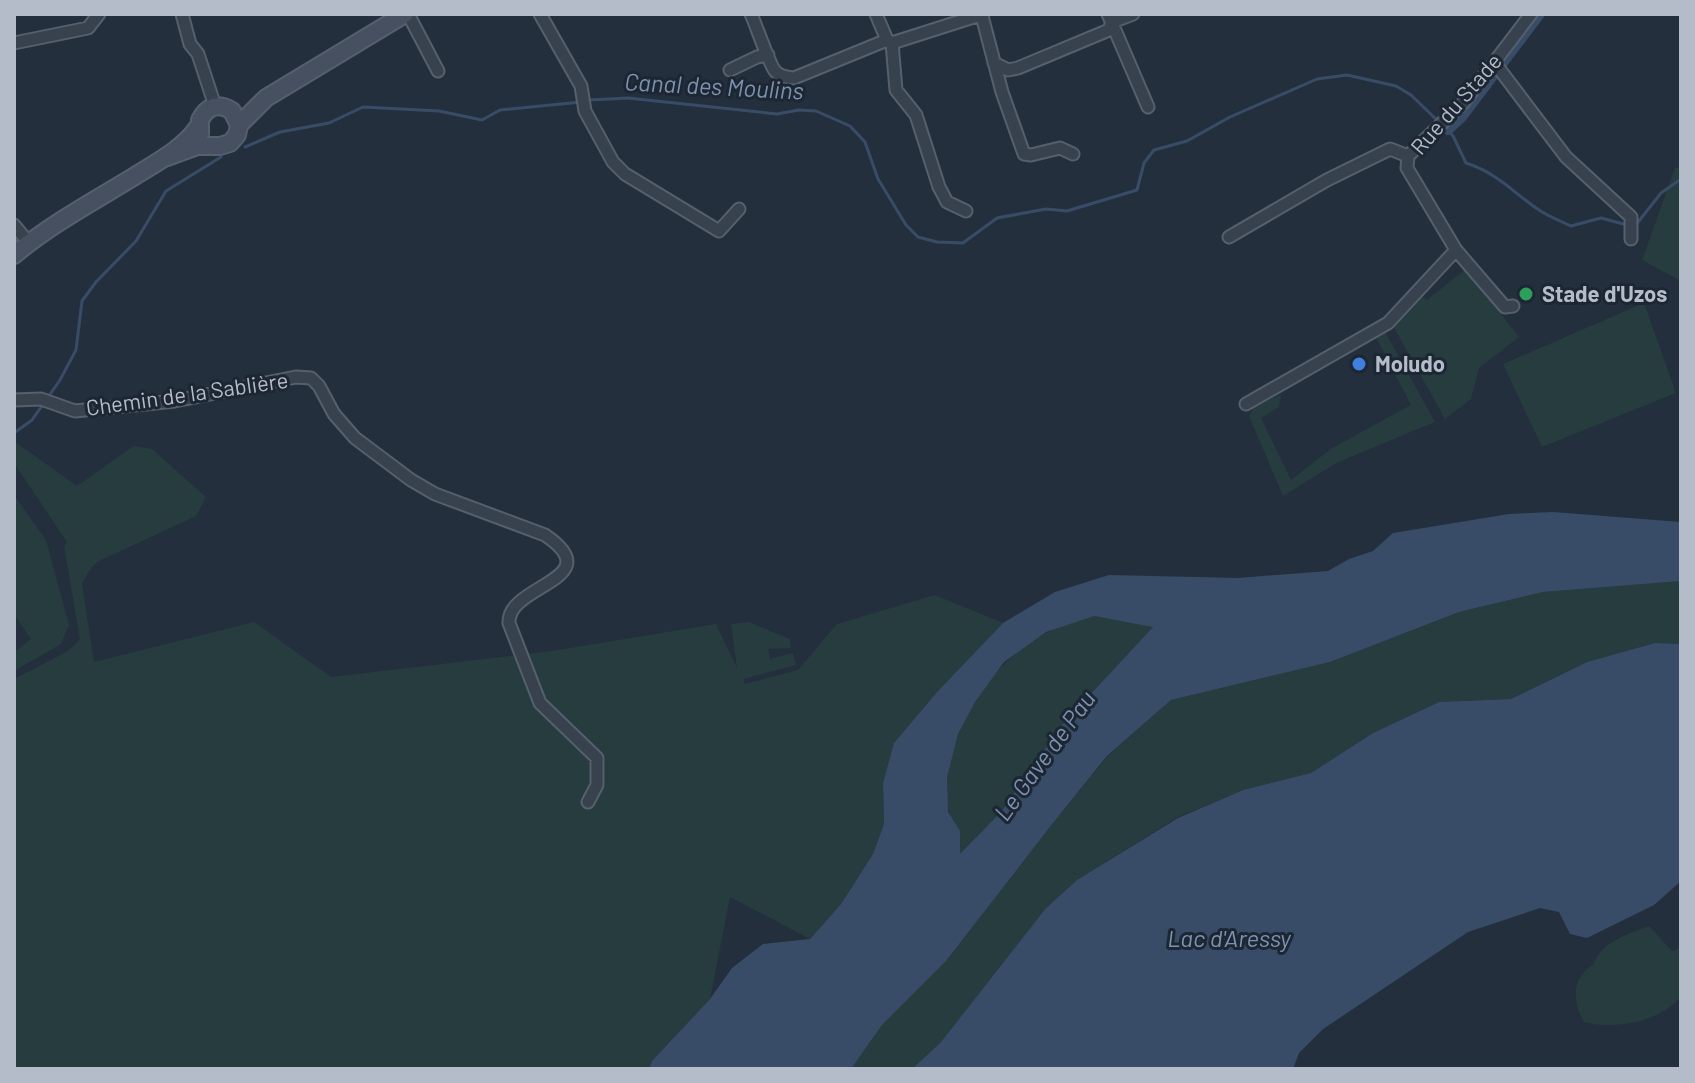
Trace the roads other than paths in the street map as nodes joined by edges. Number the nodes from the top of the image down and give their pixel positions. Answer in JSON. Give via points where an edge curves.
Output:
{"nodes":[{"id":1,"x":99,"y":14,"type":"edge"},
{"id":2,"x":182,"y":14,"type":"edge"},
{"id":3,"x":407,"y":14,"type":"edge"},
{"id":4,"x":540,"y":14,"type":"edge"},
{"id":5,"x":751,"y":14,"type":"edge"},
{"id":6,"x":876,"y":14,"type":"edge"},
{"id":7,"x":1133,"y":14,"type":"edge"},
{"id":8,"x":1531,"y":14,"type":"edge"},
{"id":9,"x":982,"y":15,"type":"edge"},
{"id":10,"x":1110,"y":18,"type":"edge"},
{"id":11,"x":890,"y":41,"type":"junction"},
{"id":12,"x":14,"y":43,"type":"edge"},
{"id":13,"x":768,"y":55,"type":"junction"},
{"id":14,"x":994,"y":63,"type":"junction"},
{"id":15,"x":1497,"y":66,"type":"junction"},
{"id":16,"x":1012,"y":69,"type":"junction"},
{"id":17,"x":730,"y":70,"type":"dead end"},
{"id":18,"x":438,"y":71,"type":"dead end"},
{"id":19,"x":1001,"y":89,"type":"junction"},
{"id":20,"x":266,"y":98,"type":"junction"},
{"id":21,"x":221,"y":107,"type":"junction"},
{"id":22,"x":1148,"y":107,"type":"dead end"},
{"id":23,"x":239,"y":125,"type":"junction"},
{"id":24,"x":198,"y":127,"type":"junction"},
{"id":25,"x":210,"y":144,"type":"junction"},
{"id":26,"x":1073,"y":154,"type":"dead end"},
{"id":27,"x":1408,"y":156,"type":"junction"},
{"id":28,"x":167,"y":157,"type":"junction"},
{"id":29,"x":739,"y":209,"type":"dead end"},
{"id":30,"x":966,"y":211,"type":"dead end"},
{"id":31,"x":14,"y":225,"type":"edge"},
{"id":32,"x":1631,"y":234,"type":"dead end"},
{"id":33,"x":1229,"y":237,"type":"dead end"},
{"id":34,"x":28,"y":242,"type":"junction"},
{"id":35,"x":1456,"y":250,"type":"junction"},
{"id":36,"x":14,"y":255,"type":"edge"},
{"id":37,"x":1513,"y":306,"type":"dead end"},
{"id":38,"x":14,"y":400,"type":"edge"},
{"id":39,"x":1246,"y":404,"type":"dead end"},
{"id":40,"x":588,"y":802,"type":"dead end"}],
"edges":[{"from":1,"to":12,"type":"street","via":[[88,28]]},
{"from":2,"to":21,"type":"street","via":[[190,44]]},
{"from":3,"to":18,"type":"street"},
{"from":3,"to":20,"type":"main road"},
{"from":4,"to":29,"type":"street","via":[[581,86],[585,111],[625,174],[719,231]]},
{"from":5,"to":13,"type":"street"},
{"from":6,"to":11,"type":"street"},
{"from":7,"to":10,"type":"street"},
{"from":8,"to":15,"type":"street","name":"Rue du Stade"},
{"from":9,"to":11,"type":"street"},
{"from":9,"to":14,"type":"street"},
{"from":10,"to":16,"type":"street","via":[[1109,30]]},
{"from":10,"to":22,"type":"street"},
{"from":11,"to":13,"type":"street","via":[[794,78],[772,69]]},
{"from":11,"to":30,"type":"street","via":[[896,90],[916,115],[939,187],[947,202]]},
{"from":13,"to":17,"type":"street"},
{"from":14,"to":16,"type":"street"},
{"from":14,"to":19,"type":"street"},
{"from":15,"to":27,"type":"street","name":"Rue du Stade"},
{"from":15,"to":32,"type":"street","via":[[1566,157],[1631,217]]},
{"from":16,"to":19,"type":"street"},
{"from":19,"to":26,"type":"street","via":[[1024,154],[1060,148]]},
{"from":20,"to":21,"type":"main road"},
{"from":20,"to":23,"type":"main road"},
{"from":21,"to":23,"type":"main road","via":[[236,115]]},
{"from":21,"to":24,"type":"main road","via":[[203,113]]},
{"from":23,"to":25,"type":"main road","via":[[230,143]]},
{"from":24,"to":25,"type":"main road"},
{"from":24,"to":28,"type":"main road"},
{"from":25,"to":28,"type":"main road"},
{"from":27,"to":33,"type":"street","via":[[1390,149]]},
{"from":27,"to":35,"type":"street","name":"Rue du Stade","via":[[1407,168]]},
{"from":28,"to":34,"type":"main road"},
{"from":31,"to":34,"type":"street"},
{"from":34,"to":36,"type":"main road"},
{"from":35,"to":37,"type":"street","name":"Rue du Stade","via":[[1505,307]]},
{"from":35,"to":39,"type":"street","via":[[1388,323]]},
{"from":38,"to":40,"type":"street","name":"Chemin de la Sablière","via":[[45,401],[75,411],[311,378],[355,438],[411,480],[559,544],[566,562],[562,572],[513,606],[508,618],[540,703],[597,758],[597,785]]}]}
